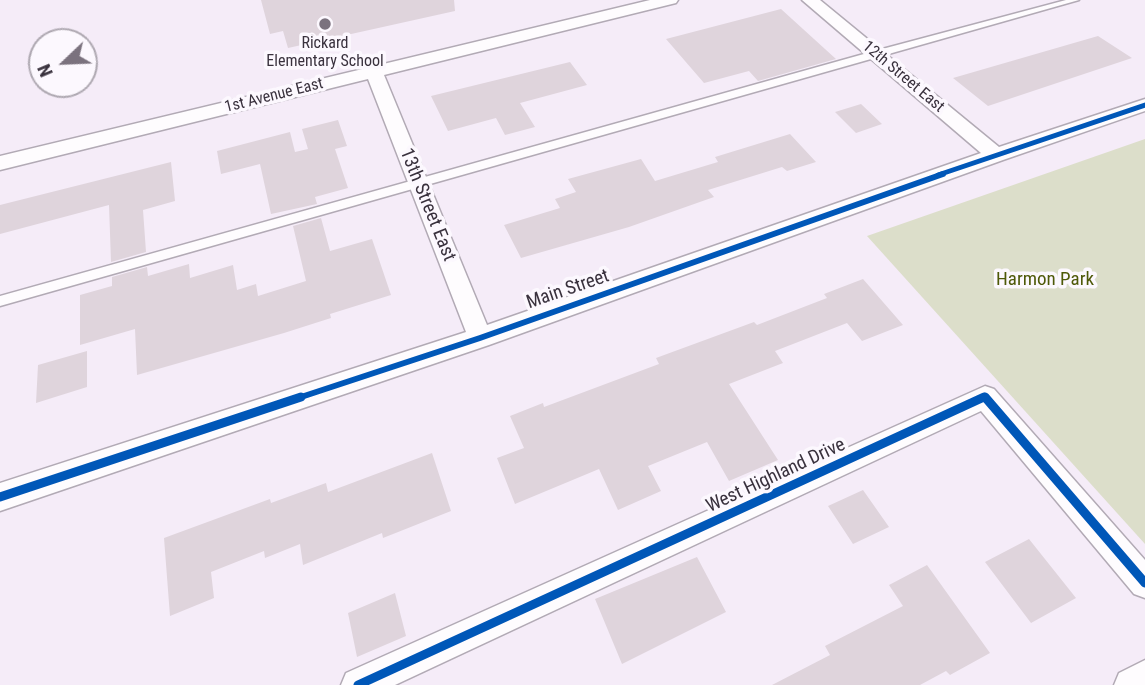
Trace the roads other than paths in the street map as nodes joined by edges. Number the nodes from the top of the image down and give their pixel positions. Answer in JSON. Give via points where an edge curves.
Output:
{"nodes":[{"id":1,"x":670,"y":0,"type":"edge"},
{"id":2,"x":810,"y":0,"type":"edge"},
{"id":3,"x":1075,"y":0,"type":"edge"},
{"id":4,"x":616,"y":6,"type":"edge"},
{"id":5,"x":874,"y":54,"type":"junction"},
{"id":6,"x":374,"y":72,"type":"junction"},
{"id":7,"x":1145,"y":105,"type":"edge"},
{"id":8,"x":996,"y":155,"type":"junction"},
{"id":9,"x":0,"y":163,"type":"edge"},
{"id":10,"x":419,"y":184,"type":"junction"},
{"id":11,"x":0,"y":301,"type":"edge"},
{"id":12,"x":480,"y":338,"type":"junction"},
{"id":13,"x":0,"y":497,"type":"edge"},
{"id":14,"x":1145,"y":583,"type":"edge"},
{"id":15,"x":1145,"y":677,"type":"edge"},
{"id":16,"x":358,"y":685,"type":"edge"},
{"id":17,"x":1131,"y":685,"type":"edge"}],
"edges":[{"from":1,"to":4,"type":"street","name":"1st Avenue East"},
{"from":2,"to":5,"type":"street","name":"12th Street East"},
{"from":3,"to":5,"type":"lane"},
{"from":4,"to":6,"type":"street","name":"1st Avenue East"},
{"from":5,"to":8,"type":"street","name":"12th Street East"},
{"from":5,"to":10,"type":"lane"},
{"from":6,"to":9,"type":"street","name":"1st Avenue East"},
{"from":6,"to":10,"type":"street","name":"13th Street East"},
{"from":7,"to":8,"type":"street","name":"Main Street"},
{"from":8,"to":12,"type":"street","name":"Main Street"},
{"from":10,"to":11,"type":"lane"},
{"from":10,"to":12,"type":"street","name":"13th Street East"},
{"from":12,"to":13,"type":"street","name":"Main Street"},
{"from":14,"to":16,"type":"street","name":"West Highland Drive","via":[[985,397]]},
{"from":15,"to":17,"type":"street"}]}
